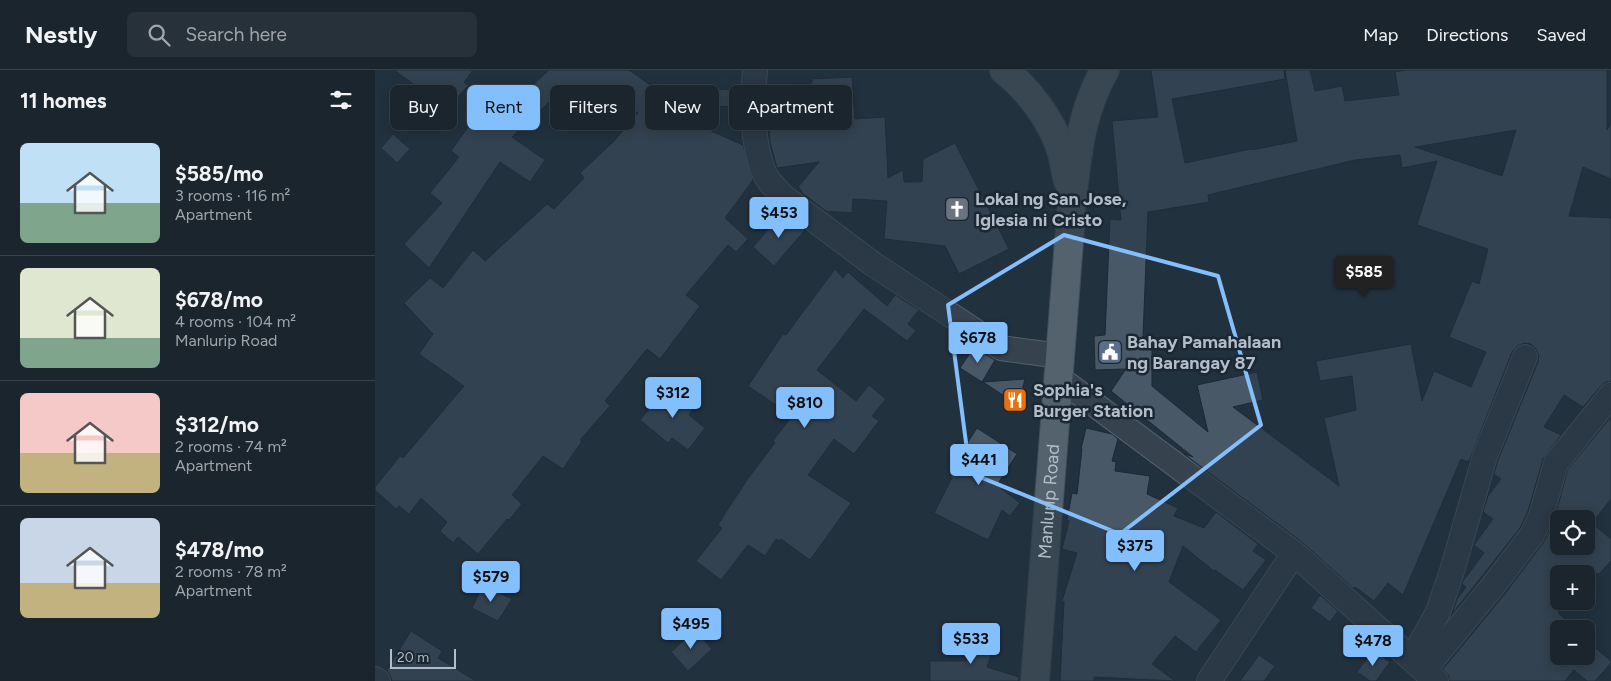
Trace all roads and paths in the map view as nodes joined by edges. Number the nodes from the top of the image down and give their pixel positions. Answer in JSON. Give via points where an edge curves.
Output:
{"nodes":[{"id":1,"x":755,"y":70,"type":"edge"},
{"id":2,"x":1004,"y":70,"type":"edge"},
{"id":3,"x":1105,"y":70,"type":"edge"},
{"id":4,"x":1072,"y":202,"type":"junction"},
{"id":5,"x":1525,"y":357,"type":"dead end"},
{"id":6,"x":1060,"y":367,"type":"junction"},
{"id":7,"x":1611,"y":395,"type":"edge"},
{"id":8,"x":1293,"y":553,"type":"junction"},
{"id":9,"x":1424,"y":670,"type":"edge"},
{"id":10,"x":375,"y":679,"type":"edge"},
{"id":11,"x":379,"y":681,"type":"edge"},
{"id":12,"x":1035,"y":681,"type":"edge"},
{"id":13,"x":1209,"y":681,"type":"edge"}],
"edges":[{"from":1,"to":6,"type":"street","via":[[755,126],[762,168],[780,193],[873,264],[1001,348]]},
{"from":2,"to":4,"type":"main road","name":"Manlurip Road","via":[[1029,94],[1050,125],[1061,149]]},
{"from":3,"to":4,"type":"main road","name":"Manlurip Road","via":[[1087,110]]},
{"from":4,"to":6,"type":"main road","name":"Manlurip Road"},
{"from":5,"to":9,"type":"street","via":[[1485,456]]},
{"from":6,"to":8,"type":"street"},
{"from":6,"to":12,"type":"main road","name":"Manlurip Road"},
{"from":7,"to":9,"type":"street","via":[[1556,463],[1541,516],[1532,535]]},
{"from":8,"to":9,"type":"street"},
{"from":8,"to":13,"type":"street"},
{"from":10,"to":11,"type":"street"}]}
